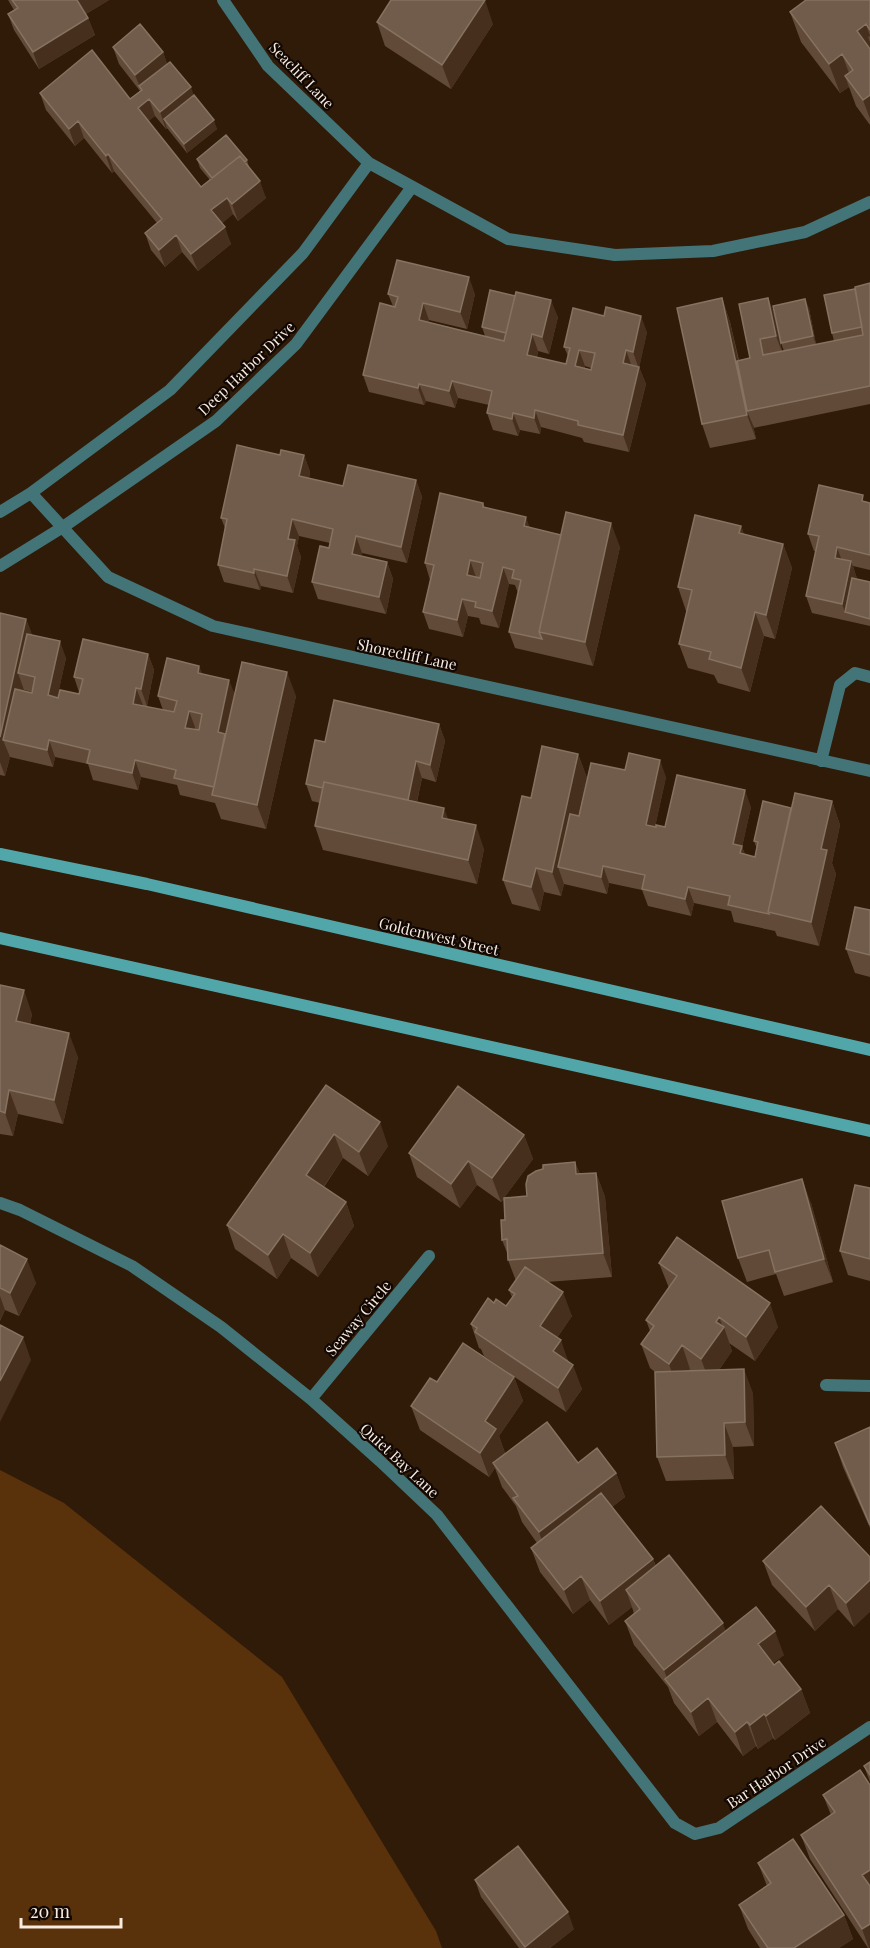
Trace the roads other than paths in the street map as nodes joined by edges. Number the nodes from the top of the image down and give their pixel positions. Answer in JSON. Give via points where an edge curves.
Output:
{"nodes":[{"id":1,"x":223,"y":0,"type":"edge"},
{"id":2,"x":369,"y":163,"type":"junction"},
{"id":3,"x":412,"y":187,"type":"junction"},
{"id":4,"x":870,"y":202,"type":"edge"},
{"id":5,"x":31,"y":493,"type":"junction"},
{"id":6,"x":0,"y":512,"type":"edge"},
{"id":7,"x":63,"y":527,"type":"junction"},
{"id":8,"x":0,"y":566,"type":"edge"},
{"id":9,"x":870,"y":677,"type":"edge"},
{"id":10,"x":821,"y":761,"type":"junction"},
{"id":11,"x":870,"y":771,"type":"edge"},
{"id":12,"x":0,"y":854,"type":"edge"},
{"id":13,"x":0,"y":938,"type":"edge"},
{"id":14,"x":870,"y":1050,"type":"edge"},
{"id":15,"x":870,"y":1131,"type":"edge"},
{"id":16,"x":0,"y":1203,"type":"edge"},
{"id":17,"x":429,"y":1256,"type":"dead end"},
{"id":18,"x":826,"y":1385,"type":"dead end"},
{"id":19,"x":870,"y":1386,"type":"edge"},
{"id":20,"x":310,"y":1399,"type":"junction"},
{"id":21,"x":870,"y":1727,"type":"edge"},
{"id":22,"x":695,"y":1834,"type":"joint"}],
"edges":[{"from":1,"to":2,"type":"street","name":"Seacliff Lane","via":[[268,66]]},
{"from":2,"to":3,"type":"street"},
{"from":2,"to":5,"type":"street","via":[[303,253],[170,390]]},
{"from":3,"to":4,"type":"street","via":[[508,239],[615,255],[713,251],[805,232]]},
{"from":3,"to":7,"type":"street","name":"Deep Harbor Drive","via":[[297,344],[216,421]]},
{"from":5,"to":6,"type":"street"},
{"from":5,"to":7,"type":"street","name":"Shorecliff Lane"},
{"from":7,"to":8,"type":"street","name":"Deep Harbor Drive"},
{"from":7,"to":10,"type":"street","name":"Shorecliff Lane","via":[[108,577],[213,626]]},
{"from":9,"to":10,"type":"street","via":[[855,673],[840,685]]},
{"from":10,"to":11,"type":"street","name":"Shorecliff Lane"},
{"from":12,"to":14,"type":"main road","name":"Goldenwest Street","via":[[147,884]]},
{"from":13,"to":15,"type":"main road"},
{"from":16,"to":20,"type":"street","name":"Quiet Bay Lane","via":[[132,1266],[221,1327]]},
{"from":17,"to":20,"type":"street","name":"Seaway Circle"},
{"from":18,"to":19,"type":"street"},
{"from":20,"to":22,"type":"street","name":"Quiet Bay Lane","via":[[437,1515],[675,1823]]},
{"from":21,"to":22,"type":"street","name":"Bar Harbor Drive","via":[[719,1828]]}]}
